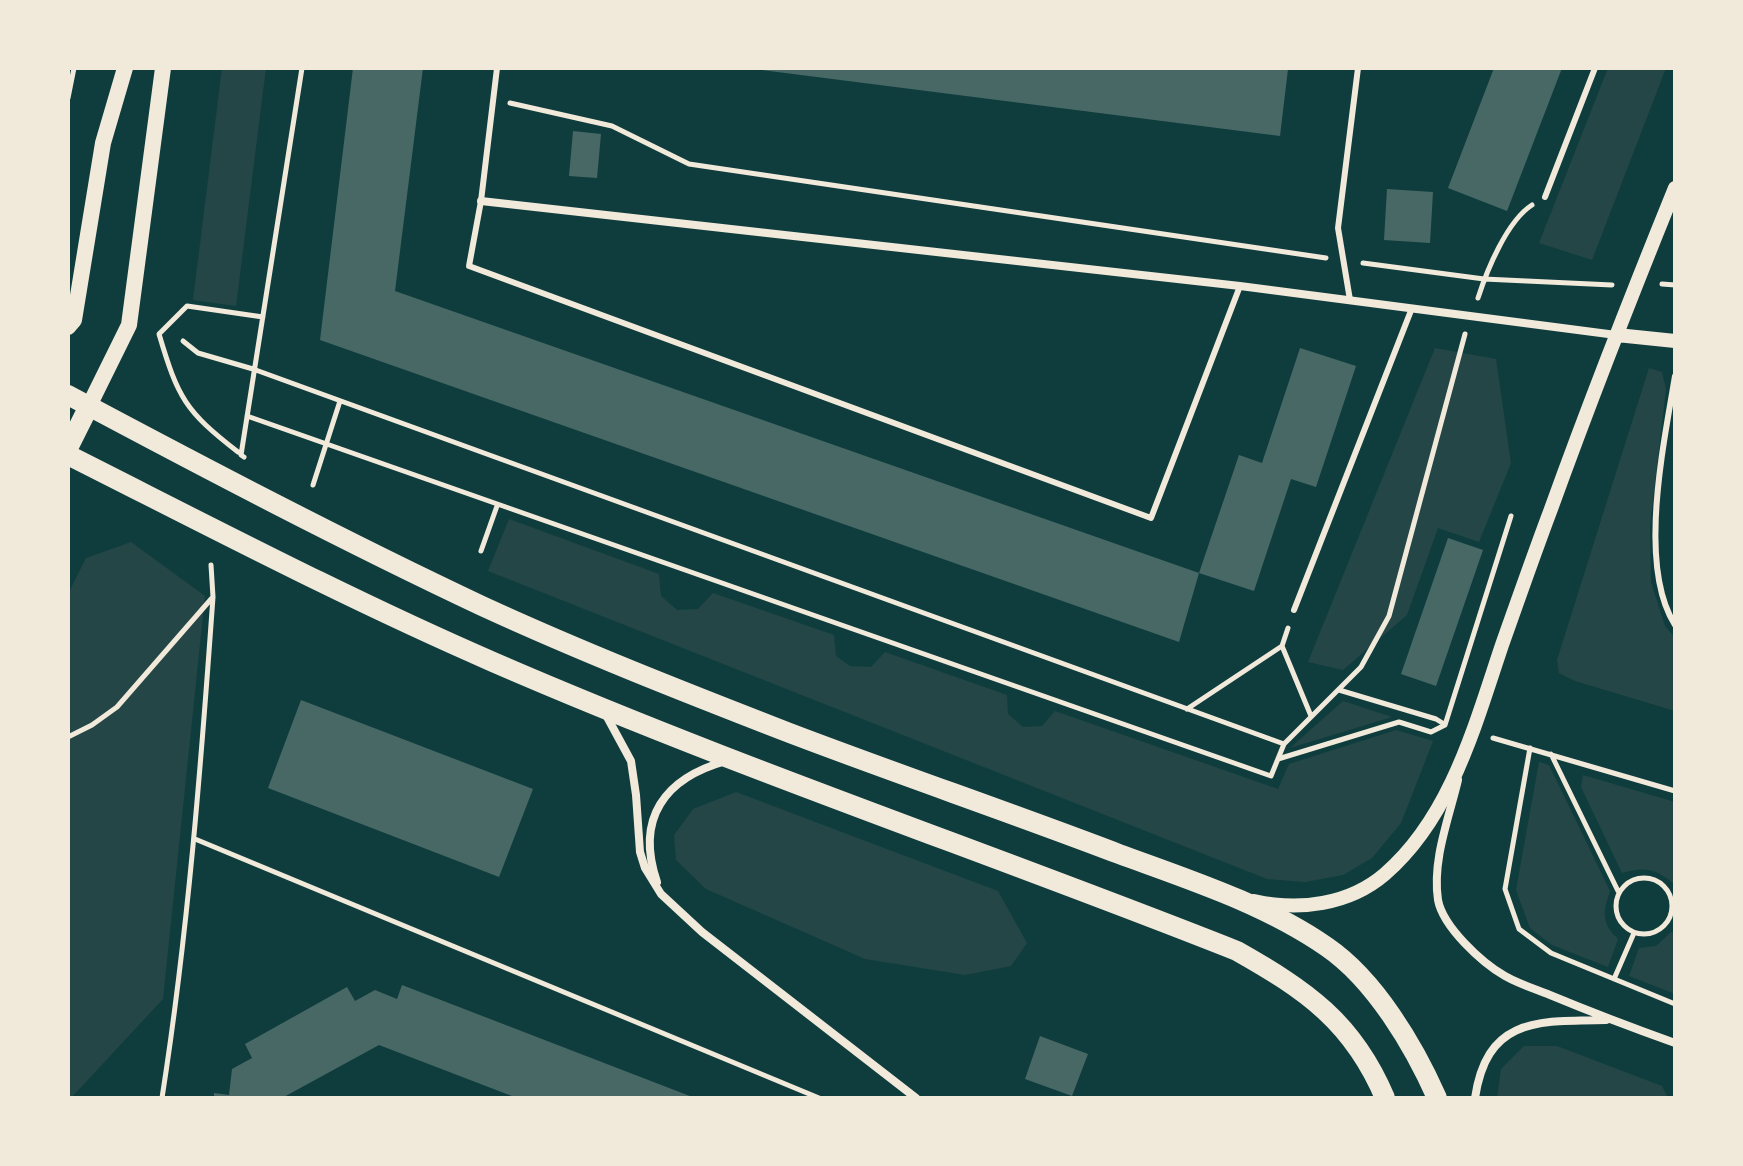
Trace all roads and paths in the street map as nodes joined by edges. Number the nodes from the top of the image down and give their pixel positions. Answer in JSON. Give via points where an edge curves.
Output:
{"nodes":[{"id":1,"x":74,"y":68,"type":"edge"},
{"id":2,"x":125,"y":68,"type":"edge"},
{"id":3,"x":163,"y":68,"type":"edge"},
{"id":4,"x":302,"y":68,"type":"edge"},
{"id":5,"x":497,"y":68,"type":"edge"},
{"id":6,"x":1358,"y":68,"type":"edge"},
{"id":7,"x":1595,"y":68,"type":"edge"},
{"id":8,"x":68,"y":98,"type":"edge"},
{"id":9,"x":493,"y":99,"type":"junction"},
{"id":10,"x":1675,"y":188,"type":"edge"},
{"id":11,"x":1545,"y":197,"type":"joint"},
{"id":12,"x":481,"y":201,"type":"junction"},
{"id":13,"x":1344,"y":261,"type":"junction"},
{"id":14,"x":1484,"y":279,"type":"junction"},
{"id":15,"x":1240,"y":286,"type":"junction"},
{"id":16,"x":1636,"y":286,"type":"junction"},
{"id":17,"x":1350,"y":300,"type":"junction"},
{"id":18,"x":1412,"y":308,"type":"junction"},
{"id":19,"x":1472,"y":316,"type":"junction"},
{"id":20,"x":263,"y":317,"type":"junction"},
{"id":21,"x":68,"y":327,"type":"edge"},
{"id":22,"x":1617,"y":335,"type":"junction"},
{"id":23,"x":183,"y":341,"type":"dead end"},
{"id":24,"x":1675,"y":341,"type":"edge"},
{"id":25,"x":253,"y":369,"type":"junction"},
{"id":26,"x":1675,"y":376,"type":"edge"},
{"id":27,"x":68,"y":395,"type":"edge"},
{"id":28,"x":340,"y":401,"type":"junction"},
{"id":29,"x":89,"y":406,"type":"junction"},
{"id":30,"x":247,"y":416,"type":"junction"},
{"id":31,"x":326,"y":444,"type":"junction"},
{"id":32,"x":68,"y":448,"type":"edge"},
{"id":33,"x":68,"y":455,"type":"edge"},
{"id":34,"x":241,"y":455,"type":"junction"},
{"id":35,"x":254,"y":463,"type":"dead end"},
{"id":36,"x":313,"y":485,"type":"dead end"},
{"id":37,"x":497,"y":506,"type":"junction"},
{"id":38,"x":1511,"y":516,"type":"dead end"},
{"id":39,"x":481,"y":551,"type":"dead end"},
{"id":40,"x":211,"y":565,"type":"dead end"},
{"id":41,"x":213,"y":597,"type":"junction"},
{"id":42,"x":1294,"y":610,"type":"joint"},
{"id":43,"x":1675,"y":625,"type":"edge"},
{"id":44,"x":1282,"y":646,"type":"junction"},
{"id":45,"x":1339,"y":690,"type":"junction"},
{"id":46,"x":602,"y":707,"type":"junction"},
{"id":47,"x":1187,"y":709,"type":"junction"},
{"id":48,"x":1311,"y":716,"type":"junction"},
{"id":49,"x":1445,"y":725,"type":"junction"},
{"id":50,"x":68,"y":737,"type":"edge"},
{"id":51,"x":1284,"y":744,"type":"junction"},
{"id":52,"x":1551,"y":754,"type":"junction"},
{"id":53,"x":1464,"y":756,"type":"junction"},
{"id":54,"x":734,"y":758,"type":"junction"},
{"id":55,"x":1277,"y":759,"type":"junction"},
{"id":56,"x":1675,"y":791,"type":"edge"},
{"id":57,"x":195,"y":839,"type":"junction"},
{"id":58,"x":1618,"y":891,"type":"junction"},
{"id":59,"x":661,"y":894,"type":"junction"},
{"id":60,"x":1226,"y":894,"type":"junction"},
{"id":61,"x":1672,"y":896,"type":"edge"},
{"id":62,"x":1672,"y":922,"type":"edge"},
{"id":63,"x":1634,"y":933,"type":"junction"},
{"id":64,"x":1614,"y":980,"type":"junction"},
{"id":65,"x":1675,"y":1004,"type":"edge"},
{"id":66,"x":1609,"y":1020,"type":"junction"},
{"id":67,"x":1675,"y":1043,"type":"edge"},
{"id":68,"x":162,"y":1098,"type":"edge"},
{"id":69,"x":819,"y":1098,"type":"edge"},
{"id":70,"x":916,"y":1098,"type":"edge"},
{"id":71,"x":1385,"y":1098,"type":"edge"},
{"id":72,"x":1437,"y":1098,"type":"edge"},
{"id":73,"x":1475,"y":1098,"type":"edge"}],
"edges":[{"from":1,"to":8,"type":"path"},
{"from":2,"to":21,"type":"main road","via":[[103,143],[74,320]]},
{"from":3,"to":29,"type":"main road","via":[[129,325]]},
{"from":4,"to":20,"type":"path"},
{"from":5,"to":9,"type":"lane"},
{"from":6,"to":13,"type":"lane","via":[[1338,228]]},
{"from":7,"to":11,"type":"lane"},
{"from":9,"to":12,"type":"lane"},
{"from":9,"to":13,"type":"path","via":[[612,126],[689,164]]},
{"from":10,"to":16,"type":"street"},
{"from":11,"to":14,"type":"path","via":[[1519,214]]},
{"from":12,"to":15,"type":"street"},
{"from":12,"to":15,"type":"lane","via":[[469,266],[1151,518]]},
{"from":13,"to":14,"type":"path"},
{"from":13,"to":17,"type":"lane"},
{"from":14,"to":16,"type":"path"},
{"from":14,"to":19,"type":"path"},
{"from":15,"to":17,"type":"street"},
{"from":16,"to":22,"type":"street"},
{"from":17,"to":18,"type":"street"},
{"from":18,"to":19,"type":"street"},
{"from":18,"to":42,"type":"lane"},
{"from":19,"to":22,"type":"street"},
{"from":19,"to":45,"type":"path","via":[[1389,616],[1361,667]]},
{"from":20,"to":25,"type":"path"},
{"from":20,"to":34,"type":"path","via":[[187,306],[159,334],[183,400],[202,424]]},
{"from":22,"to":24,"type":"street"},
{"from":22,"to":53,"type":"street"},
{"from":23,"to":25,"type":"path","via":[[198,353]]},
{"from":25,"to":28,"type":"path"},
{"from":25,"to":30,"type":"path"},
{"from":26,"to":43,"type":"lane","via":[[1655,527],[1658,582]]},
{"from":27,"to":29,"type":"main road"},
{"from":28,"to":31,"type":"path"},
{"from":28,"to":47,"type":"path"},
{"from":29,"to":32,"type":"main road"},
{"from":29,"to":60,"type":"main road","via":[[470,600],[622,668]]},
{"from":30,"to":31,"type":"path"},
{"from":30,"to":34,"type":"path"},
{"from":31,"to":36,"type":"path"},
{"from":31,"to":37,"type":"path"},
{"from":33,"to":46,"type":"main road","via":[[395,618]]},
{"from":34,"to":35,"type":"path"},
{"from":37,"to":39,"type":"path"},
{"from":37,"to":55,"type":"path","via":[[1271,776]]},
{"from":38,"to":49,"type":"path"},
{"from":40,"to":41,"type":"path"},
{"from":41,"to":50,"type":"path","via":[[117,707]]},
{"from":41,"to":57,"type":"path"},
{"from":42,"to":44,"type":"path"},
{"from":44,"to":47,"type":"path"},
{"from":44,"to":48,"type":"path"},
{"from":45,"to":48,"type":"path"},
{"from":45,"to":49,"type":"path"},
{"from":46,"to":54,"type":"main road"},
{"from":46,"to":59,"type":"street","via":[[631,761],[640,852]]},
{"from":47,"to":51,"type":"path"},
{"from":48,"to":51,"type":"path"},
{"from":49,"to":55,"type":"path","via":[[1431,732],[1399,722]]},
{"from":51,"to":55,"type":"path"},
{"from":52,"to":56,"type":"path"},
{"from":52,"to":58,"type":"path"},
{"from":52,"to":64,"type":"path","via":[[1530,748],[1505,889],[1519,929],[1551,953]]},
{"from":53,"to":60,"type":"street","via":[[1405,854],[1370,886],[1325,903],[1297,906]]},
{"from":53,"to":66,"type":"street","via":[[1437,879],[1448,922],[1484,962],[1506,977]]},
{"from":54,"to":59,"type":"street","via":[[689,774],[663,798],[650,853]]},
{"from":54,"to":71,"type":"main road","via":[[1237,951],[1331,1014],[1373,1068]]},
{"from":57,"to":68,"type":"path"},
{"from":57,"to":69,"type":"path"},
{"from":58,"to":61,"type":"path","via":[[1635,877],[1660,880]]},
{"from":58,"to":63,"type":"path","via":[[1615,907],[1620,922]]},
{"from":59,"to":70,"type":"street","via":[[702,932]]},
{"from":60,"to":72,"type":"main road","via":[[1304,933],[1343,960],[1399,1028]]},
{"from":61,"to":62,"type":"path"},
{"from":62,"to":63,"type":"path","via":[[1654,933]]},
{"from":63,"to":64,"type":"path"},
{"from":64,"to":65,"type":"path"},
{"from":66,"to":67,"type":"street"},
{"from":66,"to":73,"type":"street","via":[[1548,1023],[1509,1033],[1482,1064]]}]}
